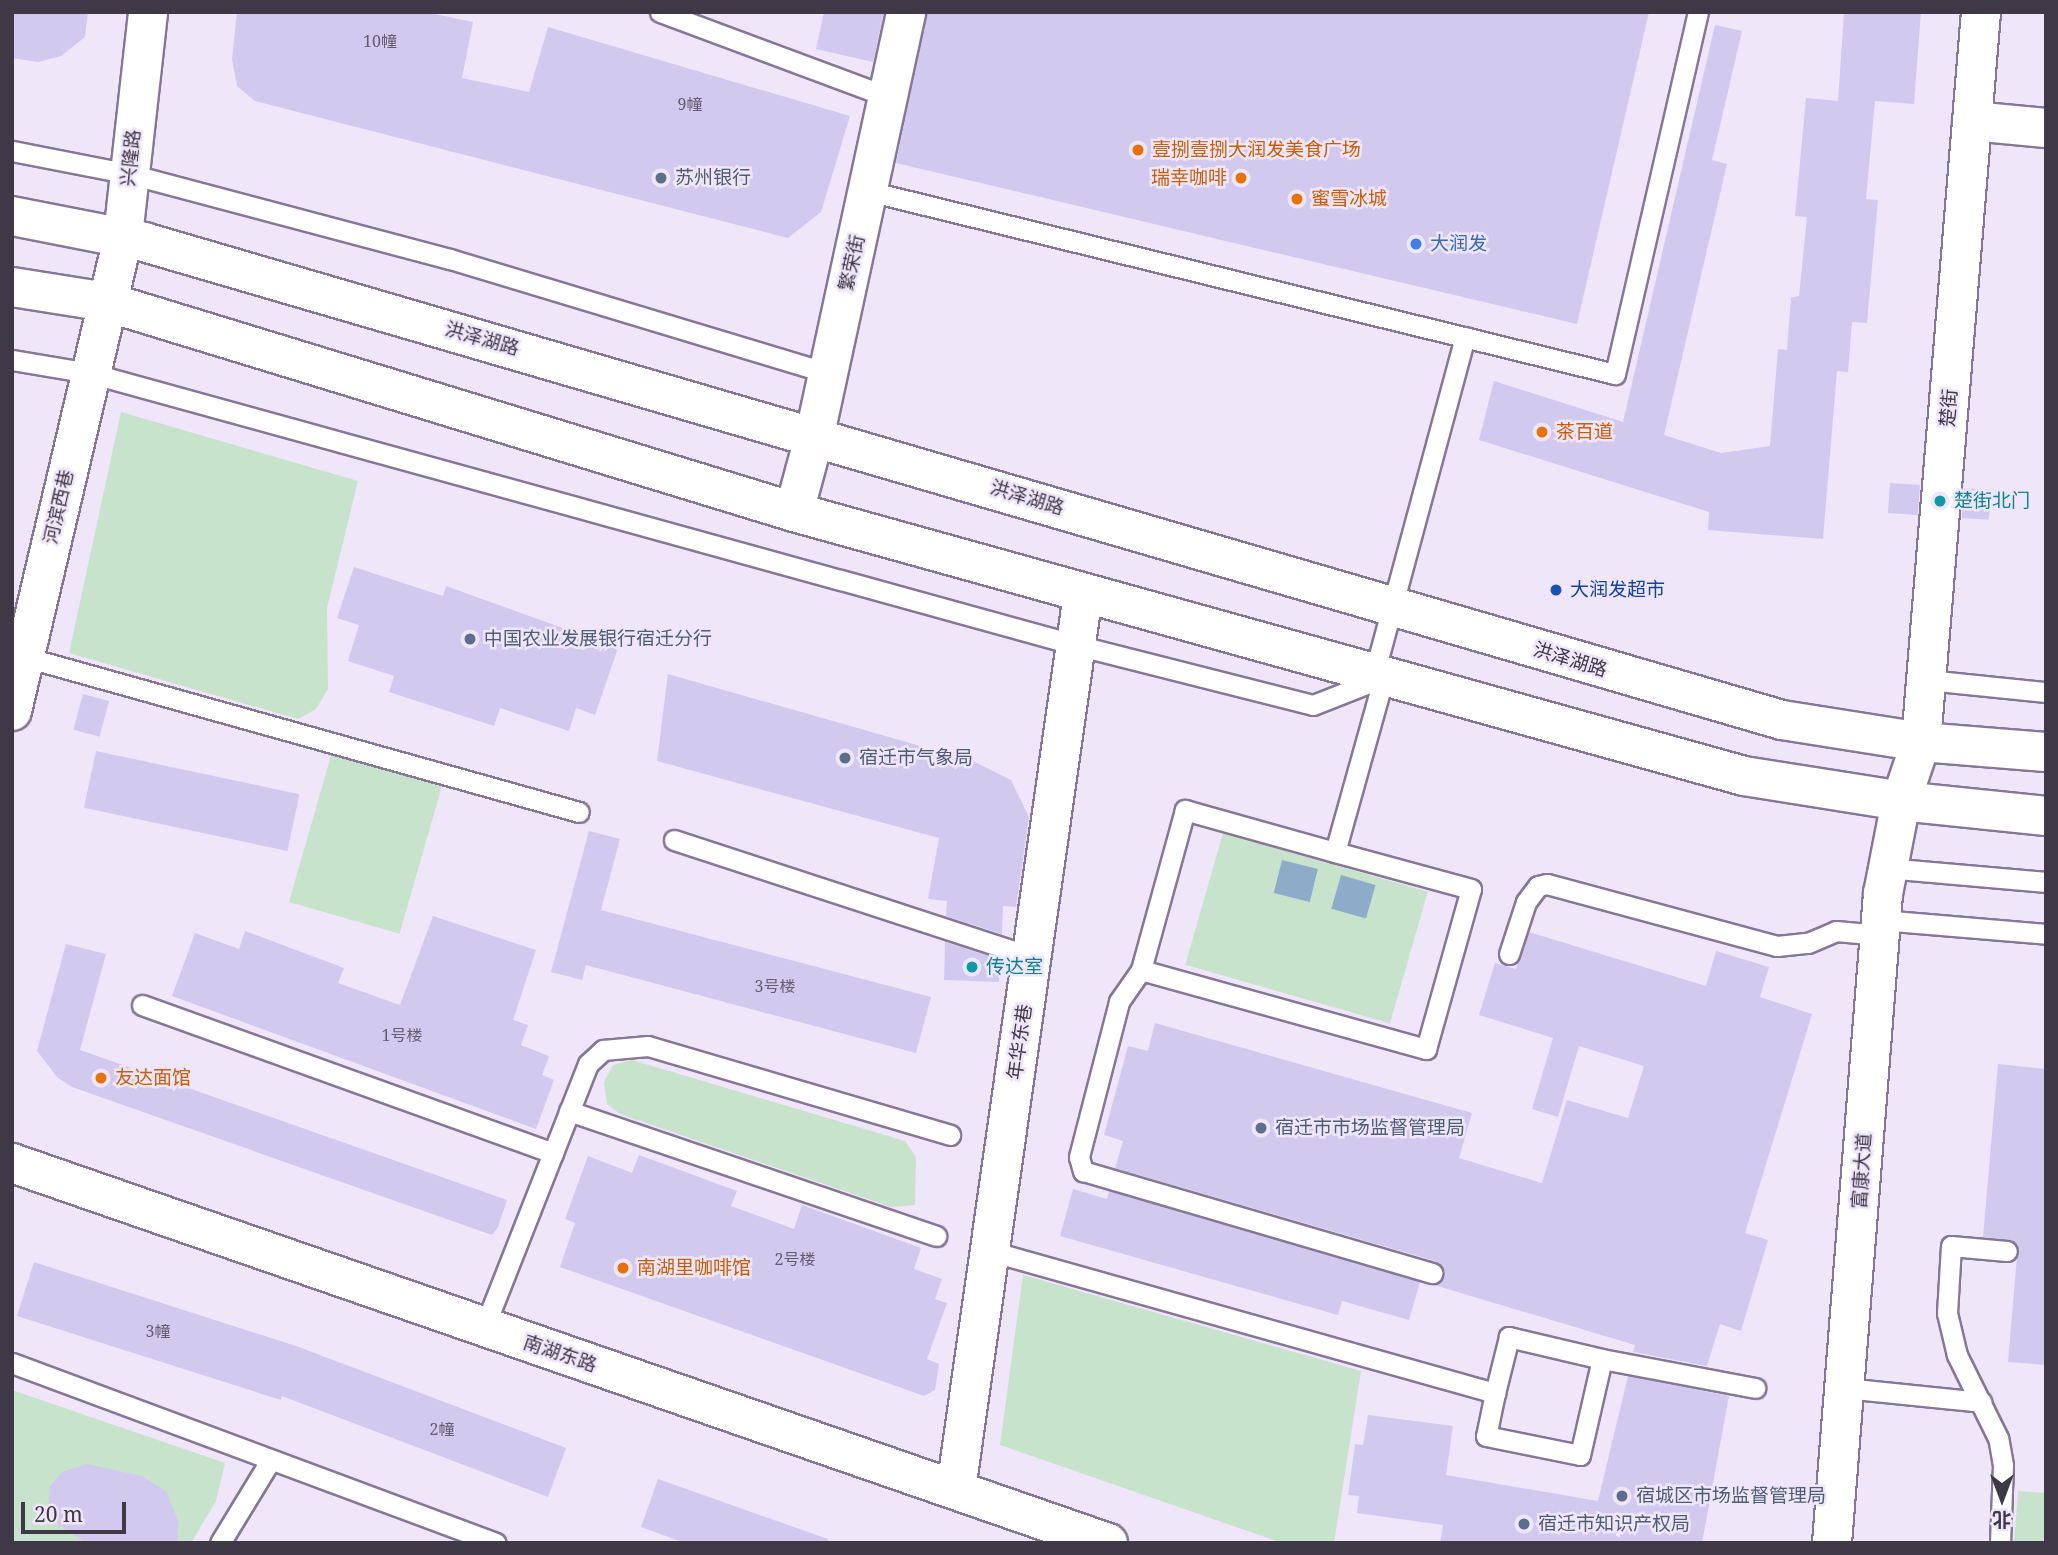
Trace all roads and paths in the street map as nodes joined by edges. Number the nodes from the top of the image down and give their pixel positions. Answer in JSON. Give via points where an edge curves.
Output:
{"nodes":[{"id":1,"x":148,"y":12,"type":"edge"},
{"id":2,"x":660,"y":12,"type":"edge"},
{"id":3,"x":906,"y":12,"type":"edge"},
{"id":4,"x":1698,"y":12,"type":"edge"},
{"id":5,"x":1981,"y":12,"type":"edge"},
{"id":6,"x":888,"y":97,"type":"junction"},
{"id":7,"x":1972,"y":121,"type":"junction"},
{"id":8,"x":2046,"y":128,"type":"edge"},
{"id":9,"x":12,"y":151,"type":"edge"},
{"id":10,"x":130,"y":174,"type":"junction"},
{"id":11,"x":868,"y":191,"type":"junction"},
{"id":12,"x":12,"y":216,"type":"edge"},
{"id":13,"x":123,"y":236,"type":"junction"},
{"id":14,"x":12,"y":287,"type":"edge"},
{"id":15,"x":107,"y":302,"type":"junction"},
{"id":16,"x":1465,"y":337,"type":"junction"},
{"id":17,"x":12,"y":360,"type":"edge"},
{"id":18,"x":90,"y":373,"type":"junction"},
{"id":19,"x":828,"y":373,"type":"junction"},
{"id":20,"x":815,"y":434,"type":"junction"},
{"id":21,"x":793,"y":512,"type":"junction"},
{"id":22,"x":1083,"y":594,"type":"junction"},
{"id":23,"x":1393,"y":607,"type":"junction"},
{"id":24,"x":1076,"y":645,"type":"junction"},
{"id":25,"x":25,"y":657,"type":"junction"},
{"id":26,"x":1379,"y":676,"type":"junction"},
{"id":27,"x":1927,"y":680,"type":"junction"},
{"id":28,"x":2046,"y":692,"type":"edge"},
{"id":29,"x":12,"y":711,"type":"edge"},
{"id":30,"x":1921,"y":742,"type":"junction"},
{"id":31,"x":2046,"y":752,"type":"edge"},
{"id":32,"x":1901,"y":801,"type":"junction"},
{"id":33,"x":579,"y":812,"type":"dead end"},
{"id":34,"x":2046,"y":816,"type":"edge"},
{"id":35,"x":674,"y":840,"type":"dead end"},
{"id":36,"x":1335,"y":852,"type":"junction"},
{"id":37,"x":1886,"y":868,"type":"junction"},
{"id":38,"x":2046,"y":882,"type":"edge"},
{"id":39,"x":1881,"y":927,"type":"junction"},
{"id":40,"x":2046,"y":934,"type":"edge"},
{"id":41,"x":1509,"y":954,"type":"dead end"},
{"id":42,"x":1032,"y":957,"type":"junction"},
{"id":43,"x":1141,"y":970,"type":"junction"},
{"id":44,"x":142,"y":1005,"type":"dead end"},
{"id":45,"x":569,"y":1111,"type":"junction"},
{"id":46,"x":950,"y":1135,"type":"dead end"},
{"id":47,"x":553,"y":1153,"type":"junction"},
{"id":48,"x":12,"y":1163,"type":"edge"},
{"id":49,"x":936,"y":1236,"type":"dead end"},
{"id":50,"x":990,"y":1251,"type":"junction"},
{"id":51,"x":2007,"y":1251,"type":"dead end"},
{"id":52,"x":1432,"y":1273,"type":"dead end"},
{"id":53,"x":484,"y":1328,"type":"junction"},
{"id":54,"x":1602,"y":1359,"type":"junction"},
{"id":55,"x":12,"y":1363,"type":"edge"},
{"id":56,"x":1755,"y":1388,"type":"dead end"},
{"id":57,"x":1844,"y":1388,"type":"junction"},
{"id":58,"x":1495,"y":1393,"type":"junction"},
{"id":59,"x":1980,"y":1402,"type":"junction"},
{"id":60,"x":270,"y":1461,"type":"junction"},
{"id":61,"x":956,"y":1489,"type":"junction"},
{"id":62,"x":220,"y":1543,"type":"edge"},
{"id":63,"x":496,"y":1543,"type":"edge"},
{"id":64,"x":1108,"y":1543,"type":"edge"},
{"id":65,"x":1832,"y":1543,"type":"edge"},
{"id":66,"x":2000,"y":1543,"type":"edge"}],
"edges":[{"from":1,"to":10,"type":"street","name":"兴隆路"},
{"from":2,"to":6,"type":"lane"},
{"from":3,"to":6,"type":"street","name":"繁荣街"},
{"from":4,"to":16,"type":"lane","via":[[1615,374]]},
{"from":5,"to":7,"type":"street","name":"楚街"},
{"from":6,"to":11,"type":"street","name":"繁荣街"},
{"from":7,"to":8,"type":"street"},
{"from":7,"to":27,"type":"street","name":"楚街"},
{"from":9,"to":10,"type":"lane"},
{"from":10,"to":13,"type":"street","name":"兴隆路"},
{"from":10,"to":19,"type":"lane","via":[[450,259]]},
{"from":11,"to":16,"type":"lane"},
{"from":11,"to":19,"type":"street","name":"繁荣街"},
{"from":12,"to":13,"type":"street","name":"洪泽湖路"},
{"from":13,"to":15,"type":"street","name":"兴隆路"},
{"from":13,"to":20,"type":"street","name":"洪泽湖路"},
{"from":14,"to":15,"type":"street"},
{"from":15,"to":18,"type":"street","name":"河滨西巷"},
{"from":15,"to":21,"type":"street"},
{"from":16,"to":23,"type":"lane"},
{"from":17,"to":18,"type":"lane"},
{"from":18,"to":24,"type":"lane"},
{"from":18,"to":25,"type":"street","name":"河滨西巷"},
{"from":19,"to":20,"type":"street","name":"繁荣街"},
{"from":20,"to":21,"type":"street","name":"繁荣街"},
{"from":20,"to":23,"type":"street","name":"洪泽湖路"},
{"from":21,"to":22,"type":"street"},
{"from":22,"to":24,"type":"street","name":"年华东巷"},
{"from":22,"to":26,"type":"street"},
{"from":23,"to":26,"type":"lane"},
{"from":23,"to":30,"type":"street","name":"洪泽湖路","via":[[1782,720]]},
{"from":24,"to":26,"type":"lane","via":[[1313,705]]},
{"from":24,"to":42,"type":"street","name":"年华东巷"},
{"from":25,"to":29,"type":"street","name":"河滨西巷"},
{"from":25,"to":33,"type":"lane"},
{"from":26,"to":32,"type":"street","via":[[1745,776]]},
{"from":26,"to":36,"type":"lane"},
{"from":27,"to":28,"type":"lane"},
{"from":27,"to":30,"type":"street","name":"楚街"},
{"from":30,"to":31,"type":"street","name":"洪泽湖路"},
{"from":30,"to":32,"type":"street","name":"楚街"},
{"from":32,"to":34,"type":"street"},
{"from":32,"to":37,"type":"street","name":"富康大道"},
{"from":35,"to":42,"type":"lane"},
{"from":36,"to":43,"type":"lane","via":[[1185,810]]},
{"from":36,"to":43,"type":"lane","via":[[1471,889],[1426,1049]]},
{"from":37,"to":38,"type":"lane"},
{"from":37,"to":39,"type":"street","name":"富康大道"},
{"from":39,"to":40,"type":"lane"},
{"from":39,"to":41,"type":"lane","via":[[1836,931],[1808,943],[1777,946],[1547,884],[1531,893]]},
{"from":39,"to":57,"type":"street","name":"富康大道"},
{"from":42,"to":50,"type":"street","name":"年华东巷"},
{"from":43,"to":52,"type":"lane","via":[[1119,1002],[1079,1157],[1083,1171]]},
{"from":44,"to":47,"type":"lane"},
{"from":45,"to":46,"type":"lane","via":[[588,1064],[603,1050],[629,1044]]},
{"from":45,"to":47,"type":"lane"},
{"from":45,"to":49,"type":"lane"},
{"from":47,"to":53,"type":"lane"},
{"from":48,"to":53,"type":"street","name":"南湖东路"},
{"from":50,"to":58,"type":"lane"},
{"from":50,"to":61,"type":"street","name":"年华东巷"},
{"from":51,"to":59,"type":"lane","via":[[1951,1246],[1948,1324]]},
{"from":53,"to":61,"type":"street","name":"南湖东路"},
{"from":54,"to":56,"type":"lane"},
{"from":54,"to":58,"type":"lane","via":[[1509,1337]]},
{"from":54,"to":58,"type":"lane","via":[[1580,1455],[1486,1436]]},
{"from":55,"to":60,"type":"lane"},
{"from":57,"to":59,"type":"lane"},
{"from":57,"to":65,"type":"street","name":"富康大道"},
{"from":59,"to":66,"type":"lane","via":[[1998,1438],[2003,1465]]},
{"from":60,"to":62,"type":"lane"},
{"from":60,"to":63,"type":"lane"},
{"from":61,"to":64,"type":"street","name":"南湖东路"}]}
